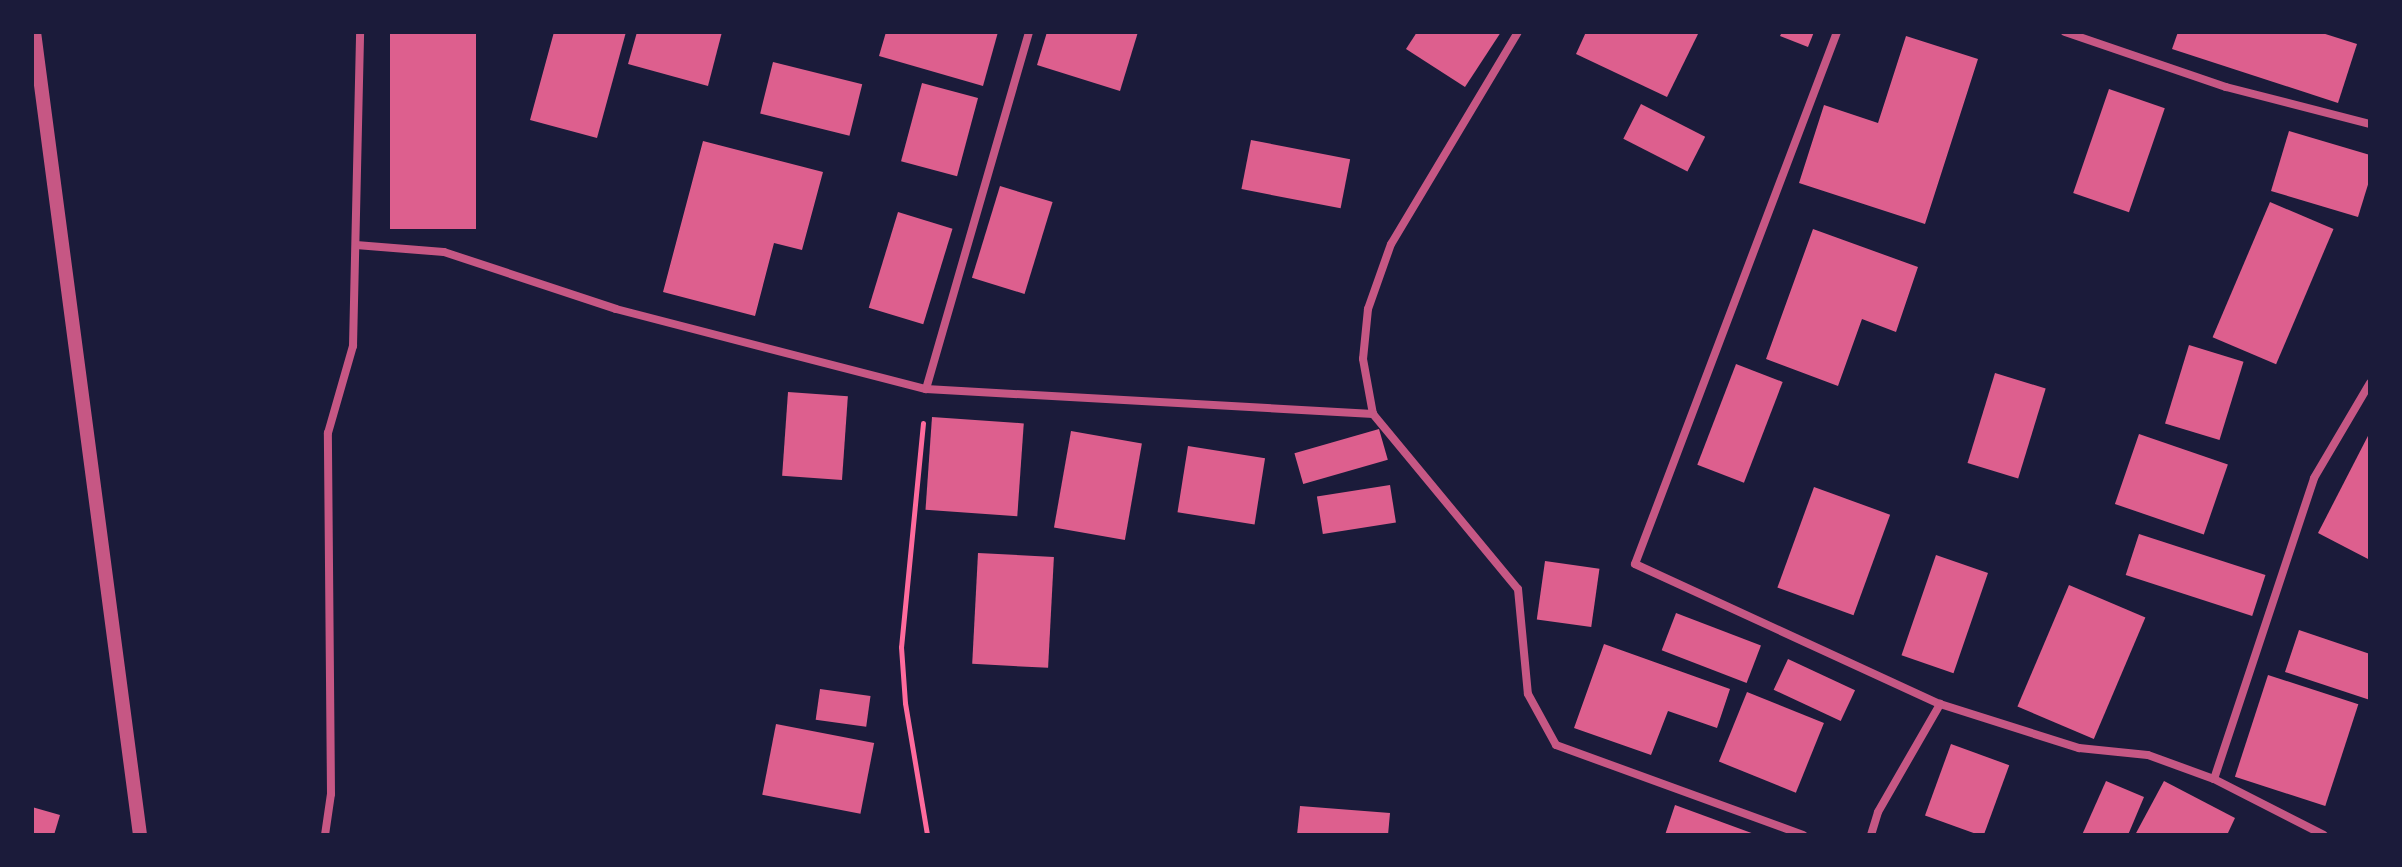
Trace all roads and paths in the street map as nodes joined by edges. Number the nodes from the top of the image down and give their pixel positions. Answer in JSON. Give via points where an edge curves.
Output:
{"nodes":[{"id":1,"x":34,"y":32,"type":"edge"},
{"id":2,"x":360,"y":32,"type":"edge"},
{"id":3,"x":1029,"y":32,"type":"edge"},
{"id":4,"x":1518,"y":32,"type":"edge"},
{"id":5,"x":1837,"y":32,"type":"edge"},
{"id":6,"x":2065,"y":32,"type":"edge"},
{"id":7,"x":2370,"y":124,"type":"edge"},
{"id":8,"x":356,"y":245,"type":"junction"},
{"id":9,"x":2370,"y":383,"type":"edge"},
{"id":10,"x":926,"y":389,"type":"junction"},
{"id":11,"x":1373,"y":414,"type":"junction"},
{"id":12,"x":1940,"y":704,"type":"junction"},
{"id":13,"x":2214,"y":779,"type":"junction"},
{"id":14,"x":140,"y":835,"type":"edge"},
{"id":15,"x":325,"y":835,"type":"edge"},
{"id":16,"x":927,"y":835,"type":"edge"},
{"id":17,"x":1803,"y":835,"type":"edge"},
{"id":18,"x":1871,"y":835,"type":"edge"},
{"id":19,"x":2324,"y":835,"type":"edge"}],
"edges":[{"from":1,"to":14,"type":"street"},
{"from":2,"to":8,"type":"street"},
{"from":3,"to":10,"type":"street"},
{"from":4,"to":11,"type":"street","via":[[1391,244],[1368,309],[1363,359]]},
{"from":5,"to":12,"type":"street","via":[[1635,564]]},
{"from":6,"to":7,"type":"street","via":[[2226,87]]},
{"from":8,"to":10,"type":"street","via":[[444,252],[616,309]]},
{"from":8,"to":15,"type":"street","via":[[353,346],[328,433],[331,794]]},
{"from":9,"to":13,"type":"street","via":[[2314,478]]},
{"from":10,"to":11,"type":"street"},
{"from":10,"to":16,"type":"path","via":[[901,647]]},
{"from":11,"to":17,"type":"street","via":[[1518,589],[1528,694],[1556,745]]},
{"from":12,"to":13,"type":"street","via":[[2079,748],[2148,755]]},
{"from":12,"to":18,"type":"street","via":[[1878,812]]},
{"from":13,"to":19,"type":"street"}]}
